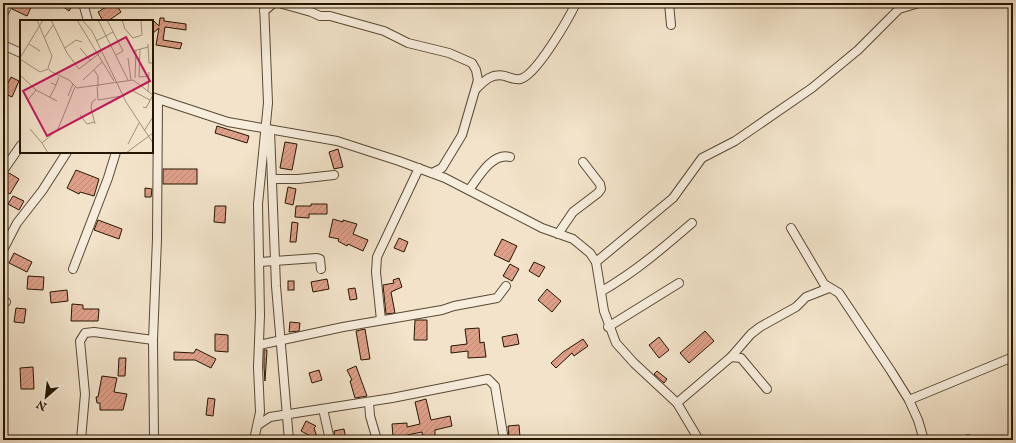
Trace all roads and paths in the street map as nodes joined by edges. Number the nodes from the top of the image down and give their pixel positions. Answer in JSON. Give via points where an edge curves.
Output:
{"nodes":[{"id":1,"x":9,"y":3,"type":"edge"},
{"id":2,"x":83,"y":3,"type":"edge"},
{"id":3,"x":274,"y":3,"type":"edge"},
{"id":4,"x":279,"y":3,"type":"edge"},
{"id":5,"x":576,"y":3,"type":"edge"},
{"id":6,"x":670,"y":3,"type":"edge"},
{"id":7,"x":919,"y":3,"type":"edge"},
{"id":8,"x":264,"y":7,"type":"edge"},
{"id":9,"x":3,"y":14,"type":"edge"},
{"id":10,"x":88,"y":20,"type":"edge"},
{"id":11,"x":671,"y":25,"type":"dead end"},
{"id":12,"x":3,"y":45,"type":"edge"},
{"id":13,"x":20,"y":53,"type":"edge"},
{"id":14,"x":476,"y":90,"type":"junction"},
{"id":15,"x":155,"y":99,"type":"edge"},
{"id":16,"x":267,"y":129,"type":"junction"},
{"id":17,"x":20,"y":146,"type":"edge"},
{"id":18,"x":67,"y":153,"type":"edge"},
{"id":19,"x":116,"y":153,"type":"edge"},
{"id":20,"x":510,"y":157,"type":"dead end"},
{"id":21,"x":583,"y":162,"type":"dead end"},
{"id":22,"x":419,"y":168,"type":"junction"},
{"id":23,"x":442,"y":168,"type":"junction"},
{"id":24,"x":3,"y":171,"type":"edge"},
{"id":25,"x":432,"y":173,"type":"junction"},
{"id":26,"x":334,"y":175,"type":"dead end"},
{"id":27,"x":445,"y":178,"type":"junction"},
{"id":28,"x":273,"y":179,"type":"junction"},
{"id":29,"x":468,"y":190,"type":"junction"},
{"id":30,"x":692,"y":223,"type":"dead end"},
{"id":31,"x":791,"y":228,"type":"dead end"},
{"id":32,"x":558,"y":234,"type":"junction"},
{"id":33,"x":3,"y":250,"type":"edge"},
{"id":34,"x":274,"y":261,"type":"junction"},
{"id":35,"x":260,"y":262,"type":"junction"},
{"id":36,"x":596,"y":262,"type":"junction"},
{"id":37,"x":73,"y":269,"type":"dead end"},
{"id":38,"x":321,"y":269,"type":"dead end"},
{"id":39,"x":679,"y":283,"type":"dead end"},
{"id":40,"x":506,"y":286,"type":"dead end"},
{"id":41,"x":829,"y":288,"type":"junction"},
{"id":42,"x":602,"y":291,"type":"junction"},
{"id":43,"x":381,"y":320,"type":"junction"},
{"id":44,"x":608,"y":327,"type":"junction"},
{"id":45,"x":153,"y":340,"type":"junction"},
{"id":46,"x":282,"y":341,"type":"junction"},
{"id":47,"x":259,"y":345,"type":"junction"},
{"id":48,"x":731,"y":357,"type":"junction"},
{"id":49,"x":1013,"y":357,"type":"edge"},
{"id":50,"x":767,"y":389,"type":"dead end"},
{"id":51,"x":909,"y":400,"type":"junction"},
{"id":52,"x":369,"y":402,"type":"junction"},
{"id":53,"x":677,"y":403,"type":"junction"},
{"id":54,"x":323,"y":409,"type":"junction"},
{"id":55,"x":260,"y":412,"type":"junction"},
{"id":56,"x":286,"y":415,"type":"junction"},
{"id":57,"x":270,"y":417,"type":"junction"},
{"id":58,"x":258,"y":425,"type":"junction"},
{"id":59,"x":81,"y":440,"type":"edge"},
{"id":60,"x":154,"y":440,"type":"edge"},
{"id":61,"x":254,"y":440,"type":"edge"},
{"id":62,"x":289,"y":440,"type":"edge"},
{"id":63,"x":330,"y":440,"type":"edge"},
{"id":64,"x":377,"y":440,"type":"edge"},
{"id":65,"x":504,"y":440,"type":"edge"},
{"id":66,"x":699,"y":440,"type":"edge"},
{"id":67,"x":924,"y":440,"type":"edge"}],
"edges":[{"from":1,"to":9,"type":"street"},
{"from":2,"to":10,"type":"street"},
{"from":3,"to":8,"type":"street"},
{"from":4,"to":14,"type":"street","via":[[384,31],[408,43],[465,59],[472,63],[476,70]]},
{"from":5,"to":14,"type":"street","via":[[560,32],[527,76],[520,79],[492,76],[484,80]]},
{"from":6,"to":11,"type":"street"},
{"from":7,"to":36,"type":"street","via":[[899,9],[858,50],[812,88],[735,141],[702,158],[673,198]]},
{"from":8,"to":16,"type":"street"},
{"from":12,"to":13,"type":"street"},
{"from":14,"to":23,"type":"street","via":[[462,135]]},
{"from":15,"to":16,"type":"street","via":[[212,117]]},
{"from":15,"to":45,"type":"street","via":[[156,239]]},
{"from":16,"to":22,"type":"street","via":[[337,141]]},
{"from":16,"to":28,"type":"street"},
{"from":16,"to":35,"type":"street","via":[[258,204]]},
{"from":17,"to":24,"type":"street"},
{"from":18,"to":33,"type":"street","via":[[17,223]]},
{"from":19,"to":37,"type":"street"},
{"from":20,"to":29,"type":"street","via":[[496,158]]},
{"from":21,"to":32,"type":"street","via":[[601,189],[573,212]]},
{"from":22,"to":25,"type":"street"},
{"from":22,"to":43,"type":"street","via":[[377,257]]},
{"from":23,"to":25,"type":"street"},
{"from":23,"to":27,"type":"street"},
{"from":25,"to":27,"type":"street"},
{"from":26,"to":28,"type":"street"},
{"from":27,"to":29,"type":"street"},
{"from":28,"to":34,"type":"street"},
{"from":29,"to":32,"type":"street"},
{"from":30,"to":42,"type":"street","via":[[653,258]]},
{"from":31,"to":41,"type":"street","via":[[824,284]]},
{"from":32,"to":36,"type":"street","via":[[582,245]]},
{"from":34,"to":35,"type":"street"},
{"from":34,"to":38,"type":"street","via":[[317,258],[320,259]]},
{"from":34,"to":46,"type":"street"},
{"from":35,"to":47,"type":"street"},
{"from":36,"to":42,"type":"street"},
{"from":39,"to":44,"type":"street"},
{"from":40,"to":43,"type":"street","via":[[498,298]]},
{"from":41,"to":48,"type":"street","via":[[806,297],[796,307],[760,327]]},
{"from":41,"to":51,"type":"street","via":[[839,294]]},
{"from":42,"to":44,"type":"street"},
{"from":43,"to":46,"type":"street"},
{"from":44,"to":53,"type":"street","via":[[624,353]]},
{"from":45,"to":59,"type":"street","via":[[85,333],[80,341],[85,394]]},
{"from":45,"to":60,"type":"street"},
{"from":46,"to":47,"type":"street"},
{"from":46,"to":56,"type":"street"},
{"from":47,"to":55,"type":"street"},
{"from":48,"to":50,"type":"street","via":[[741,358]]},
{"from":48,"to":53,"type":"street"},
{"from":49,"to":51,"type":"street"},
{"from":51,"to":67,"type":"street"},
{"from":52,"to":54,"type":"street"},
{"from":52,"to":64,"type":"street"},
{"from":52,"to":65,"type":"street","via":[[488,380],[496,386]]},
{"from":53,"to":66,"type":"street"},
{"from":54,"to":56,"type":"street"},
{"from":54,"to":63,"type":"street"},
{"from":55,"to":57,"type":"street"},
{"from":55,"to":58,"type":"street"},
{"from":56,"to":57,"type":"street"},
{"from":56,"to":62,"type":"street"},
{"from":57,"to":58,"type":"street"},
{"from":58,"to":61,"type":"street"}]}
